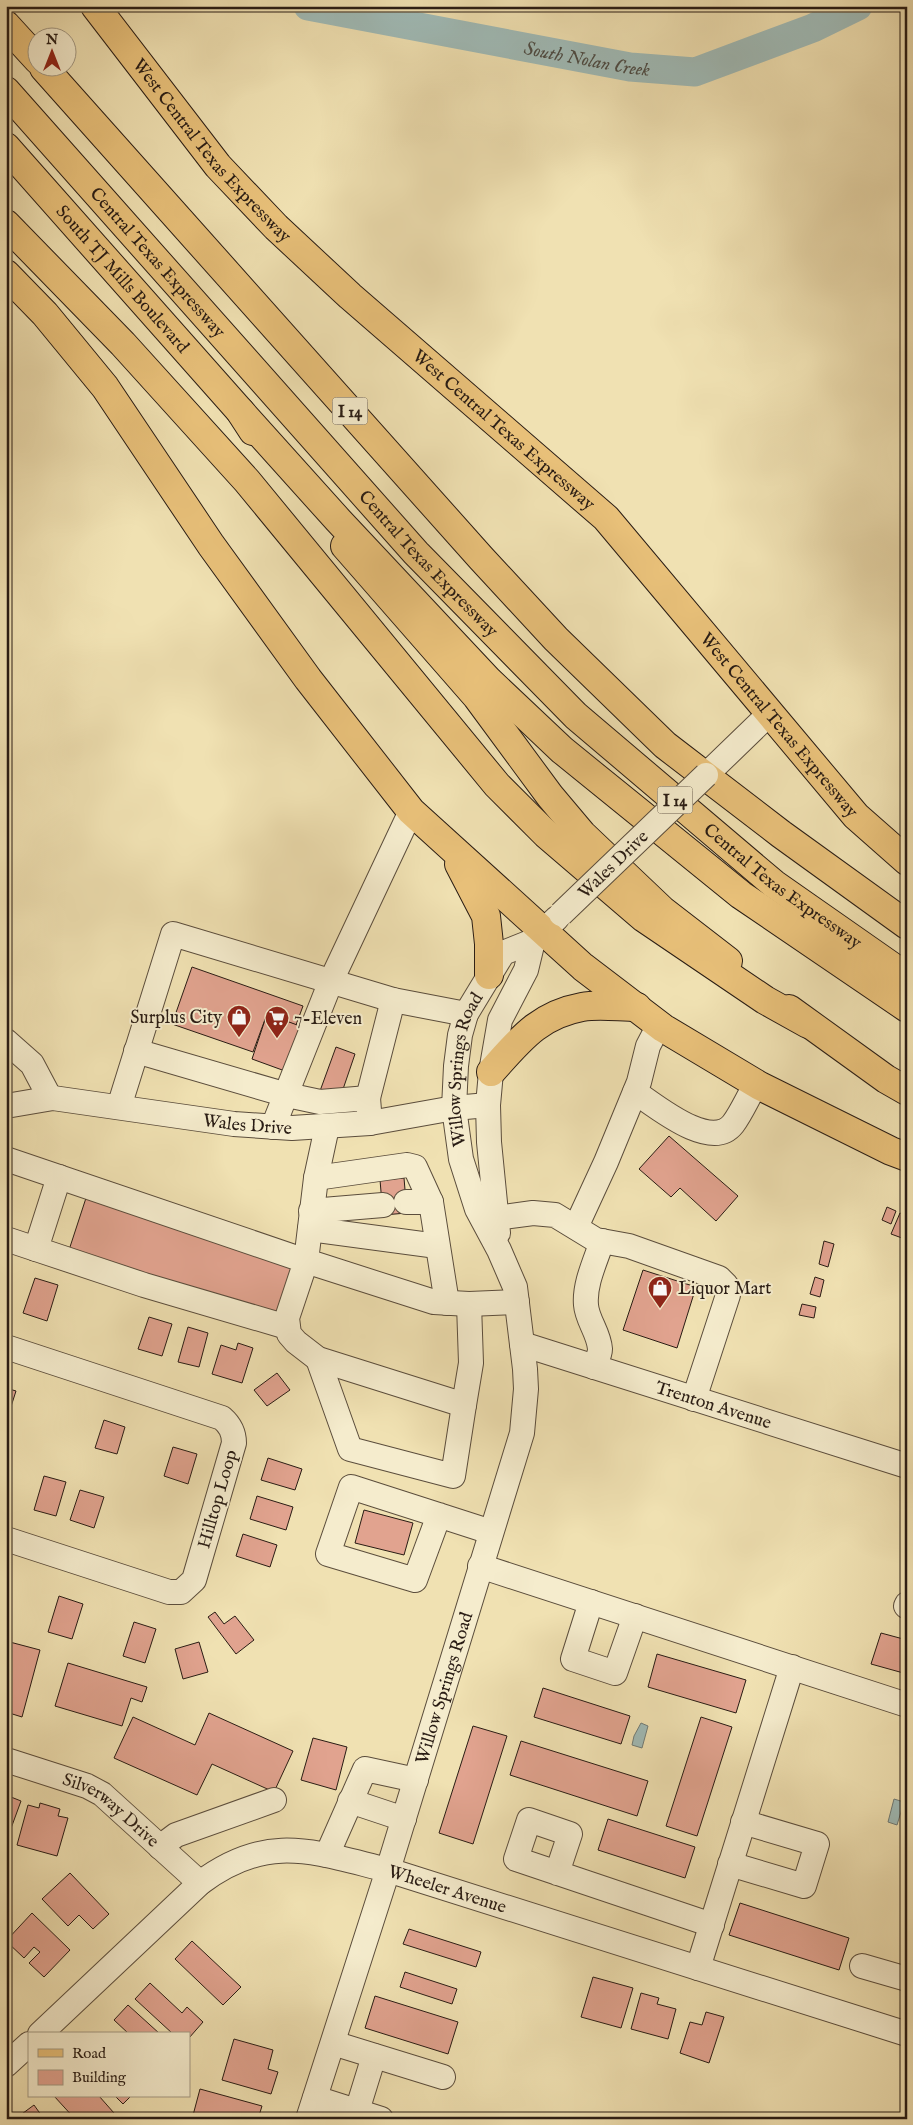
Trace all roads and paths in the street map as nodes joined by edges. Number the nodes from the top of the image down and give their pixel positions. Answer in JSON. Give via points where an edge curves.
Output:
{"nodes":[{"id":1,"x":95,"y":6,"type":"edge"},
{"id":2,"x":6,"y":25,"type":"edge"},
{"id":3,"x":28,"y":49,"type":"edge"},
{"id":4,"x":53,"y":78,"type":"edge"},
{"id":5,"x":6,"y":91,"type":"edge"},
{"id":6,"x":12,"y":156,"type":"edge"},
{"id":7,"x":6,"y":224,"type":"edge"},
{"id":8,"x":6,"y":274,"type":"edge"},
{"id":9,"x":240,"y":411,"type":"junction"},
{"id":10,"x":769,"y":714,"type":"junction"},
{"id":11,"x":411,"y":811,"type":"junction"},
{"id":12,"x":451,"y":849,"type":"junction"},
{"id":13,"x":907,"y":861,"type":"edge"},
{"id":14,"x":870,"y":899,"type":"junction"},
{"id":15,"x":907,"y":919,"type":"edge"},
{"id":16,"x":907,"y":925,"type":"edge"},
{"id":17,"x":546,"y":928,"type":"junction"},
{"id":18,"x":489,"y":975,"type":"junction"},
{"id":19,"x":907,"y":977,"type":"edge"},
{"id":20,"x":331,"y":981,"type":"junction"},
{"id":21,"x":393,"y":1000,"type":"junction"},
{"id":22,"x":636,"y":1007,"type":"junction"},
{"id":23,"x":907,"y":1008,"type":"edge"},
{"id":24,"x":466,"y":1014,"type":"junction"},
{"id":25,"x":808,"y":1024,"type":"junction"},
{"id":26,"x":659,"y":1025,"type":"junction"},
{"id":27,"x":6,"y":1041,"type":"edge"},
{"id":28,"x":136,"y":1051,"type":"junction"},
{"id":29,"x":491,"y":1072,"type":"junction"},
{"id":30,"x":756,"y":1084,"type":"junction"},
{"id":31,"x":907,"y":1091,"type":"edge"},
{"id":32,"x":635,"y":1092,"type":"junction"},
{"id":33,"x":286,"y":1095,"type":"junction"},
{"id":34,"x":50,"y":1098,"type":"junction"},
{"id":35,"x":368,"y":1098,"type":"junction"},
{"id":36,"x":488,"y":1105,"type":"junction"},
{"id":37,"x":6,"y":1106,"type":"edge"},
{"id":38,"x":119,"y":1107,"type":"junction"},
{"id":39,"x":454,"y":1108,"type":"junction"},
{"id":40,"x":370,"y":1123,"type":"junction"},
{"id":41,"x":273,"y":1127,"type":"junction"},
{"id":42,"x":327,"y":1127,"type":"junction"},
{"id":43,"x":907,"y":1157,"type":"edge"},
{"id":44,"x":6,"y":1159,"type":"edge"},
{"id":45,"x":60,"y":1177,"type":"junction"},
{"id":46,"x":316,"y":1178,"type":"junction"},
{"id":47,"x":406,"y":1202,"type":"dead end"},
{"id":48,"x":431,"y":1202,"type":"junction"},
{"id":49,"x":382,"y":1204,"type":"dead end"},
{"id":50,"x":497,"y":1218,"type":"junction"},
{"id":51,"x":310,"y":1220,"type":"junction"},
{"id":52,"x":576,"y":1227,"type":"junction"},
{"id":53,"x":6,"y":1239,"type":"edge"},
{"id":54,"x":602,"y":1241,"type":"junction"},
{"id":55,"x":437,"y":1246,"type":"junction"},
{"id":56,"x":36,"y":1249,"type":"junction"},
{"id":57,"x":499,"y":1250,"type":"junction"},
{"id":58,"x":306,"y":1261,"type":"junction"},
{"id":59,"x":517,"y":1302,"type":"junction"},
{"id":60,"x":458,"y":1303,"type":"junction"},
{"id":61,"x":287,"y":1327,"type":"junction"},
{"id":62,"x":522,"y":1344,"type":"junction"},
{"id":63,"x":6,"y":1348,"type":"edge"},
{"id":64,"x":318,"y":1359,"type":"junction"},
{"id":65,"x":594,"y":1367,"type":"junction"},
{"id":66,"x":694,"y":1399,"type":"junction"},
{"id":67,"x":464,"y":1405,"type":"junction"},
{"id":68,"x":907,"y":1466,"type":"edge"},
{"id":69,"x":439,"y":1515,"type":"junction"},
{"id":70,"x":491,"y":1532,"type":"junction"},
{"id":71,"x":6,"y":1539,"type":"edge"},
{"id":72,"x":480,"y":1566,"type":"junction"},
{"id":73,"x":591,"y":1602,"type":"junction"},
{"id":74,"x":635,"y":1616,"type":"junction"},
{"id":75,"x":792,"y":1667,"type":"junction"},
{"id":76,"x":907,"y":1704,"type":"edge"},
{"id":77,"x":6,"y":1760,"type":"edge"},
{"id":78,"x":416,"y":1780,"type":"junction"},
{"id":79,"x":274,"y":1800,"type":"dead end"},
{"id":80,"x":350,"y":1801,"type":"junction"},
{"id":81,"x":404,"y":1818,"type":"junction"},
{"id":82,"x":743,"y":1822,"type":"junction"},
{"id":83,"x":160,"y":1847,"type":"junction"},
{"id":84,"x":327,"y":1855,"type":"junction"},
{"id":85,"x":730,"y":1864,"type":"junction"},
{"id":86,"x":388,"y":1870,"type":"junction"},
{"id":87,"x":557,"y":1873,"type":"dead end"},
{"id":88,"x":200,"y":1883,"type":"junction"},
{"id":89,"x":712,"y":1925,"type":"junction"},
{"id":90,"x":862,"y":1966,"type":"dead end"},
{"id":91,"x":698,"y":1968,"type":"junction"},
{"id":92,"x":907,"y":1979,"type":"edge"},
{"id":93,"x":42,"y":2032,"type":"edge"},
{"id":94,"x":907,"y":2034,"type":"edge"},
{"id":95,"x":333,"y":2043,"type":"junction"},
{"id":96,"x":28,"y":2045,"type":"edge"},
{"id":97,"x":374,"y":2056,"type":"junction"},
{"id":98,"x":8,"y":2060,"type":"edge"},
{"id":99,"x":444,"y":2077,"type":"dead end"},
{"id":100,"x":312,"y":2108,"type":"edge"},
{"id":101,"x":357,"y":2111,"type":"junction"},
{"id":102,"x":381,"y":2119,"type":"edge"}],
"edges":[{"from":1,"to":10,"type":"main road","name":"West Central Texas Expressway","via":[[218,166],[276,227],[357,302],[606,518]]},
{"from":2,"to":3,"type":"main road"},
{"from":4,"to":14,"type":"main road","number":"I 14","via":[[480,558],[556,639],[665,745]]},
{"from":5,"to":19,"type":"main road","name":"Central Texas Expressway","number":"I 14","via":[[416,552],[576,716],[774,884]]},
{"from":6,"to":9,"type":"main road","name":"South TJ Mills Boulevard"},
{"from":7,"to":25,"type":"main road","via":[[122,344],[247,481],[504,792],[546,834],[644,918],[765,1000]]},
{"from":8,"to":11,"type":"main road","via":[[105,387],[308,679]]},
{"from":9,"to":23,"type":"main road","via":[[489,681],[562,750],[742,895]]},
{"from":9,"to":25,"type":"main road","via":[[290,484],[477,697],[582,834],[662,910]]},
{"from":10,"to":13,"type":"main road","name":"West Central Texas Expressway","via":[[856,816]]},
{"from":10,"to":17,"type":"street","name":"Wales Drive","bridge":true},
{"from":11,"to":12,"type":"main road"},
{"from":11,"to":20,"type":"street"},
{"from":12,"to":17,"type":"main road"},
{"from":12,"to":18,"type":"main road","via":[[486,916]]},
{"from":14,"to":15,"type":"main road"},
{"from":14,"to":16,"type":"main road","number":"I 14"},
{"from":17,"to":18,"type":"street","name":"Willow Springs Road","via":[[503,953]]},
{"from":17,"to":22,"type":"main road","via":[[583,966]]},
{"from":17,"to":29,"type":"street","name":"Willow Springs Road","via":[[500,1020]]},
{"from":18,"to":24,"type":"street","name":"Willow Springs Road"},
{"from":20,"to":21,"type":"street"},
{"from":20,"to":28,"type":"street","via":[[173,934]]},
{"from":20,"to":33,"type":"street"},
{"from":21,"to":24,"type":"street"},
{"from":21,"to":35,"type":"street"},
{"from":22,"to":26,"type":"main road"},
{"from":22,"to":29,"type":"main road","via":[[584,1006],[552,1015],[528,1031]]},
{"from":24,"to":39,"type":"street","name":"Willow Springs Road","via":[[456,1066]]},
{"from":25,"to":31,"type":"main road"},
{"from":26,"to":30,"type":"main road"},
{"from":26,"to":32,"type":"street","via":[[648,1046]]},
{"from":27,"to":34,"type":"street","via":[[32,1064]]},
{"from":28,"to":33,"type":"street"},
{"from":28,"to":38,"type":"street"},
{"from":29,"to":36,"type":"street","name":"Willow Springs Road"},
{"from":30,"to":32,"type":"street","via":[[732,1125],[719,1133],[708,1134],[693,1129]]},
{"from":30,"to":43,"type":"main road"},
{"from":32,"to":52,"type":"street"},
{"from":33,"to":35,"type":"street","via":[[320,1102]]},
{"from":33,"to":41,"type":"street"},
{"from":34,"to":37,"type":"street","name":"Wales Drive"},
{"from":34,"to":38,"type":"street","name":"Wales Drive"},
{"from":35,"to":40,"type":"street"},
{"from":36,"to":39,"type":"street","name":"Wales Drive"},
{"from":36,"to":50,"type":"street","name":"Willow Springs Road"},
{"from":38,"to":41,"type":"street","name":"Wales Drive"},
{"from":39,"to":40,"type":"street","name":"Wales Drive"},
{"from":39,"to":57,"type":"street","name":"Willow Springs Road","via":[[461,1159],[477,1209]]},
{"from":40,"to":42,"type":"street","name":"Wales Drive"},
{"from":41,"to":42,"type":"street","name":"Wales Drive"},
{"from":42,"to":46,"type":"street"},
{"from":44,"to":45,"type":"street"},
{"from":45,"to":56,"type":"street"},
{"from":45,"to":58,"type":"street"},
{"from":46,"to":48,"type":"street","via":[[415,1166]]},
{"from":46,"to":51,"type":"street"},
{"from":47,"to":48,"type":"street"},
{"from":48,"to":55,"type":"street"},
{"from":49,"to":51,"type":"street"},
{"from":50,"to":52,"type":"street","via":[[542,1213]]},
{"from":50,"to":57,"type":"street","name":"Willow Springs Road"},
{"from":51,"to":55,"type":"street"},
{"from":51,"to":58,"type":"street"},
{"from":52,"to":54,"type":"street"},
{"from":53,"to":56,"type":"street"},
{"from":54,"to":65,"type":"street","via":[[588,1283],[586,1302],[587,1315],[600,1346]]},
{"from":54,"to":66,"type":"street","via":[[675,1261],[719,1278],[726,1285],[728,1295]]},
{"from":55,"to":60,"type":"street"},
{"from":56,"to":61,"type":"street"},
{"from":57,"to":59,"type":"street","name":"Willow Springs Road","via":[[515,1287]]},
{"from":58,"to":60,"type":"street","via":[[420,1299]]},
{"from":58,"to":61,"type":"street"},
{"from":59,"to":60,"type":"street"},
{"from":59,"to":62,"type":"street","name":"Willow Springs Road"},
{"from":60,"to":67,"type":"street","via":[[471,1363]]},
{"from":61,"to":64,"type":"street","via":[[296,1342]]},
{"from":62,"to":65,"type":"street","name":"Trenton Avenue"},
{"from":62,"to":70,"type":"street","name":"Willow Springs Road","via":[[526,1389],[522,1433]]},
{"from":63,"to":71,"type":"street","name":"Hilltop Loop","via":[[222,1418],[234,1436],[194,1580],[181,1592],[169,1592]]},
{"from":64,"to":67,"type":"street"},
{"from":64,"to":67,"type":"street","via":[[350,1450],[453,1476]]},
{"from":65,"to":66,"type":"street","name":"Trenton Avenue"},
{"from":66,"to":68,"type":"street","name":"Trenton Avenue"},
{"from":69,"to":69,"type":"street","via":[[351,1487],[328,1554],[415,1580]]},
{"from":69,"to":70,"type":"street"},
{"from":70,"to":72,"type":"street","name":"Willow Springs Road"},
{"from":72,"to":73,"type":"street"},
{"from":72,"to":78,"type":"street","name":"Willow Springs Road"},
{"from":73,"to":74,"type":"street"},
{"from":73,"to":74,"type":"street","via":[[573,1659],[615,1673]]},
{"from":74,"to":75,"type":"street"},
{"from":75,"to":76,"type":"street"},
{"from":75,"to":82,"type":"street"},
{"from":77,"to":83,"type":"street","name":"Silverway Drive","via":[[87,1786],[102,1794]]},
{"from":78,"to":80,"type":"street","via":[[364,1768]]},
{"from":78,"to":81,"type":"street","name":"Willow Springs Road"},
{"from":79,"to":83,"type":"street","via":[[176,1835]]},
{"from":80,"to":81,"type":"street"},
{"from":80,"to":84,"type":"street"},
{"from":81,"to":86,"type":"street","name":"Willow Springs Road"},
{"from":82,"to":85,"type":"street"},
{"from":82,"to":85,"type":"street","via":[[817,1844],[804,1886]]},
{"from":83,"to":88,"type":"street","name":"Silverway Drive"},
{"from":84,"to":86,"type":"street","name":"Wheeler Avenue"},
{"from":84,"to":88,"type":"street","name":"Wheeler Avenue","via":[[296,1850],[249,1855],[219,1869]]},
{"from":85,"to":89,"type":"street"},
{"from":86,"to":91,"type":"street","name":"Wheeler Avenue"},
{"from":86,"to":95,"type":"street","name":"Willow Springs Road"},
{"from":87,"to":89,"type":"street"},
{"from":88,"to":93,"type":"street","name":"Wheeler Avenue"},
{"from":89,"to":91,"type":"street"},
{"from":90,"to":92,"type":"street"},
{"from":91,"to":94,"type":"street","name":"Wheeler Avenue"},
{"from":95,"to":97,"type":"street"},
{"from":95,"to":100,"type":"street","name":"Willow Springs Road"},
{"from":96,"to":98,"type":"street"},
{"from":97,"to":99,"type":"street"},
{"from":97,"to":101,"type":"street"},
{"from":100,"to":101,"type":"street"},
{"from":101,"to":102,"type":"street"}]}
